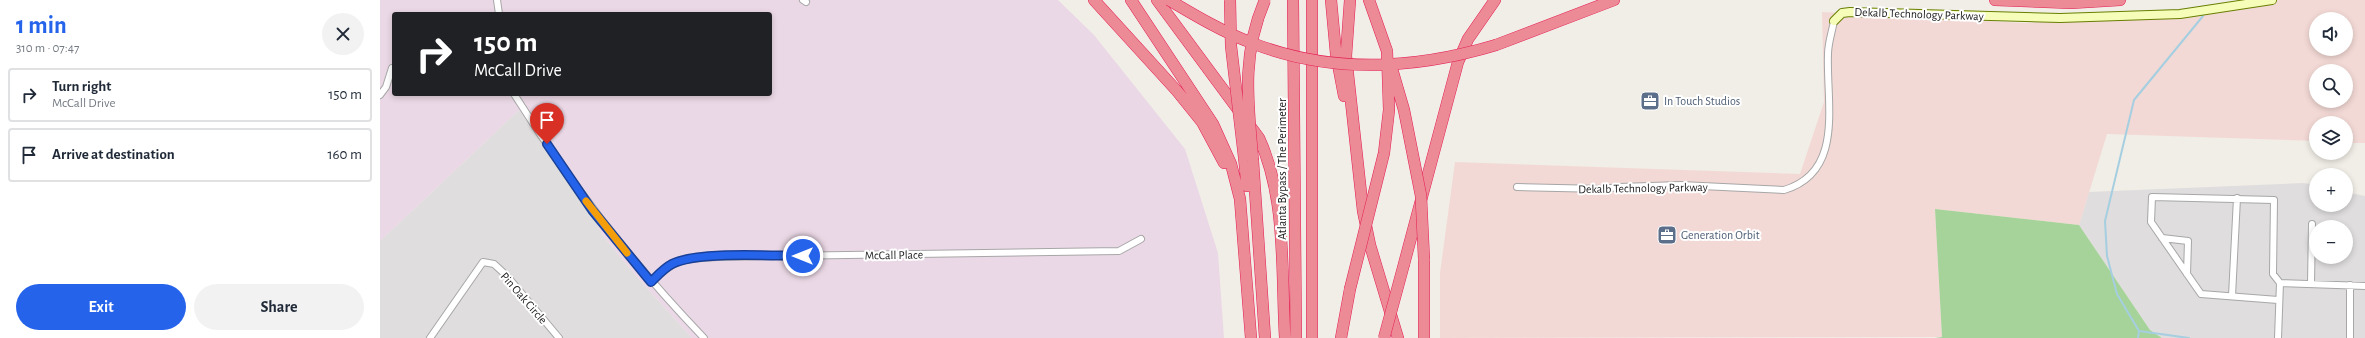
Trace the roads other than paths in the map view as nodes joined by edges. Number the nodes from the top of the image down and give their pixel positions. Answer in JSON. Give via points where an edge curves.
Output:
{"nodes":[{"id":1,"x":498,"y":0,"type":"edge"},
{"id":2,"x":1094,"y":0,"type":"edge"},
{"id":3,"x":1131,"y":0,"type":"edge"},
{"id":4,"x":1158,"y":0,"type":"edge"},
{"id":5,"x":1169,"y":0,"type":"edge"},
{"id":6,"x":1230,"y":0,"type":"edge"},
{"id":7,"x":1266,"y":0,"type":"edge"},
{"id":8,"x":1293,"y":0,"type":"edge"},
{"id":9,"x":1312,"y":0,"type":"edge"},
{"id":10,"x":1331,"y":0,"type":"edge"},
{"id":11,"x":1350,"y":0,"type":"edge"},
{"id":12,"x":1369,"y":0,"type":"edge"},
{"id":13,"x":1495,"y":0,"type":"edge"},
{"id":14,"x":1614,"y":0,"type":"edge"},
{"id":15,"x":1995,"y":0,"type":"edge"},
{"id":16,"x":2120,"y":0,"type":"edge"},
{"id":17,"x":2272,"y":0,"type":"edge"},
{"id":18,"x":499,"y":12,"type":"edge"},
{"id":19,"x":1834,"y":21,"type":"joint"},
{"id":20,"x":1387,"y":51,"type":"junction"},
{"id":21,"x":392,"y":68,"type":"dead end"},
{"id":22,"x":380,"y":95,"type":"edge"},
{"id":23,"x":515,"y":96,"type":"edge"},
{"id":24,"x":1353,"y":136,"type":"junction"},
{"id":25,"x":1248,"y":159,"type":"junction"},
{"id":26,"x":1517,"y":187,"type":"dead end"},
{"id":27,"x":2236,"y":198,"type":"junction"},
{"id":28,"x":2162,"y":238,"type":"junction"},
{"id":29,"x":1141,"y":239,"type":"dead end"},
{"id":30,"x":1243,"y":239,"type":"junction"},
{"id":31,"x":2311,"y":264,"type":"edge"},
{"id":32,"x":2187,"y":274,"type":"junction"},
{"id":33,"x":651,"y":282,"type":"junction"},
{"id":34,"x":2280,"y":283,"type":"junction"},
{"id":35,"x":2311,"y":284,"type":"junction"},
{"id":36,"x":2350,"y":285,"type":"junction"},
{"id":37,"x":2365,"y":286,"type":"edge"},
{"id":38,"x":2232,"y":296,"type":"junction"},
{"id":39,"x":2278,"y":300,"type":"junction"},
{"id":40,"x":430,"y":338,"type":"edge"},
{"id":41,"x":559,"y":338,"type":"edge"},
{"id":42,"x":704,"y":338,"type":"edge"},
{"id":43,"x":1251,"y":338,"type":"edge"},
{"id":44,"x":1265,"y":338,"type":"edge"},
{"id":45,"x":1285,"y":338,"type":"edge"},
{"id":46,"x":1296,"y":338,"type":"edge"},
{"id":47,"x":1312,"y":338,"type":"edge"},
{"id":48,"x":1341,"y":338,"type":"edge"},
{"id":49,"x":1384,"y":338,"type":"edge"},
{"id":50,"x":1398,"y":338,"type":"edge"},
{"id":51,"x":1424,"y":338,"type":"edge"},
{"id":52,"x":2278,"y":338,"type":"edge"},
{"id":53,"x":2350,"y":338,"type":"edge"}],
"edges":[{"from":1,"to":18,"type":"street"},
{"from":2,"to":30,"type":"highway","via":[[1202,122],[1223,161]]},
{"from":3,"to":30,"type":"highway","via":[[1196,97],[1224,145],[1240,199]]},
{"from":4,"to":45,"type":"highway","via":[[1258,138],[1266,154],[1273,176],[1279,220]]},
{"from":5,"to":14,"type":"highway","bridge":true,"via":[[1254,44],[1297,57],[1342,64],[1387,66],[1462,55],[1496,45]]},
{"from":6,"to":25,"type":"highway","bridge":true,"via":[[1231,46]]},
{"from":7,"to":25,"type":"highway","bridge":true,"via":[[1254,28],[1248,66]]},
{"from":8,"to":46,"type":"highway","name":"Atlanta Bypass / The Perimeter"},
{"from":9,"to":47,"type":"highway"},
{"from":10,"to":24,"type":"highway","via":[[1336,54]]},
{"from":11,"to":24,"type":"highway","via":[[1346,56]]},
{"from":12,"to":20,"type":"highway"},
{"from":13,"to":49,"type":"highway","bridge":true,"via":[[1468,39],[1458,62]]},
{"from":15,"to":16,"type":"highway","via":[[2072,3]]},
{"from":17,"to":19,"type":"street","name":"Dekalb Technology Parkway","via":[[2180,14],[2060,18],[1850,12],[1842,13]]},
{"from":19,"to":26,"type":"street","name":"Dekalb Technology Parkway","via":[[1828,53],[1830,121],[1826,147],[1817,169],[1806,181],[1795,187],[1784,190],[1681,185],[1603,189]]},
{"from":20,"to":48,"type":"highway","bridge":true,"via":[[1389,110],[1384,153],[1350,288]]},
{"from":20,"to":51,"type":"highway","bridge":true,"via":[[1404,110],[1418,176],[1423,215]]},
{"from":21,"to":22,"type":"street","via":[[386,87]]},
{"from":23,"to":33,"type":"street","via":[[592,210]]},
{"from":24,"to":50,"type":"highway","via":[[1370,245]]},
{"from":25,"to":44,"type":"highway"},
{"from":27,"to":28,"type":"street","via":[[2152,197],[2151,222]]},
{"from":27,"to":34,"type":"street","via":[[2274,200],[2273,274]]},
{"from":27,"to":38,"type":"street"},
{"from":28,"to":32,"type":"street"},
{"from":28,"to":32,"type":"street","via":[[2188,241]]},
{"from":29,"to":33,"type":"street","name":"McCall Place","via":[[1119,251],[718,256],[684,259],[670,264]]},
{"from":30,"to":43,"type":"highway"},
{"from":31,"to":35,"type":"street"},
{"from":32,"to":38,"type":"street","via":[[2201,294]]},
{"from":33,"to":42,"type":"street"},
{"from":34,"to":35,"type":"street"},
{"from":34,"to":39,"type":"street"},
{"from":35,"to":36,"type":"street"},
{"from":36,"to":37,"type":"street"},
{"from":36,"to":53,"type":"street"},
{"from":38,"to":39,"type":"street"},
{"from":39,"to":52,"type":"street"},
{"from":40,"to":41,"type":"street","name":"Pin Oak Circle","via":[[483,262],[494,264],[507,276]]}]}
